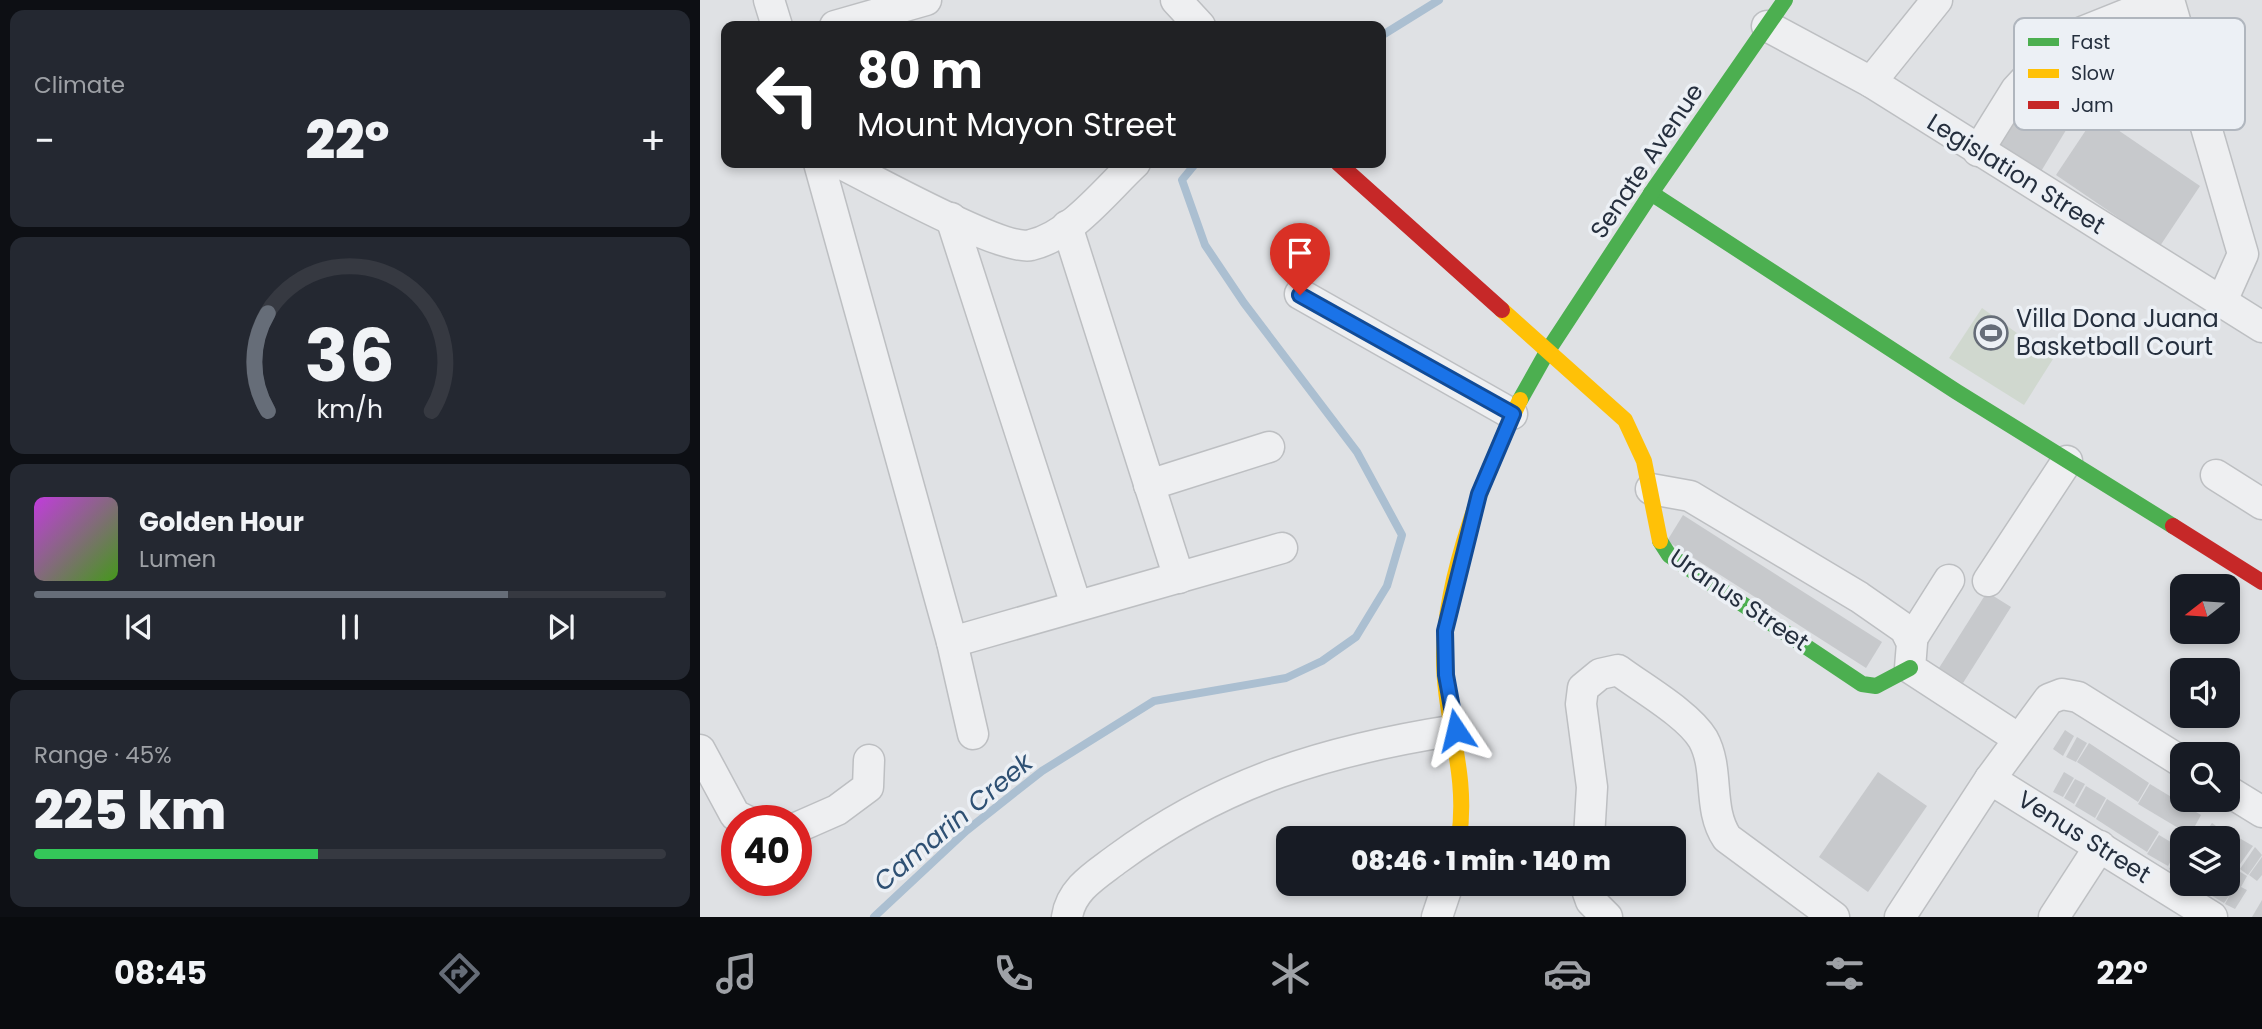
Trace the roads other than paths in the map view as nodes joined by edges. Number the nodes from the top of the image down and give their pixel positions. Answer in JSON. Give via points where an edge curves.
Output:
{"nodes":[{"id":1,"x":769,"y":0,"type":"edge"},
{"id":2,"x":926,"y":0,"type":"edge"},
{"id":3,"x":1176,"y":0,"type":"edge"},
{"id":4,"x":1785,"y":0,"type":"edge"},
{"id":5,"x":1937,"y":0,"type":"edge"},
{"id":6,"x":2162,"y":0,"type":"edge"},
{"id":7,"x":2169,"y":0,"type":"edge"},
{"id":8,"x":898,"y":18,"type":"edge"},
{"id":9,"x":2117,"y":18,"type":"edge"},
{"id":10,"x":2174,"y":18,"type":"edge"},
{"id":11,"x":775,"y":21,"type":"edge"},
{"id":12,"x":874,"y":21,"type":"edge"},
{"id":13,"x":1195,"y":21,"type":"edge"},
{"id":14,"x":1767,"y":26,"type":"junction"},
{"id":15,"x":1871,"y":82,"type":"junction"},
{"id":16,"x":2014,"y":92,"type":"edge"},
{"id":17,"x":2207,"y":130,"type":"edge"},
{"id":18,"x":1978,"y":151,"type":"junction"},
{"id":19,"x":820,"y":168,"type":"edge"},
{"id":20,"x":850,"y":168,"type":"edge"},
{"id":21,"x":1130,"y":168,"type":"edge"},
{"id":22,"x":1344,"y":168,"type":"edge"},
{"id":23,"x":1651,"y":193,"type":"junction"},
{"id":24,"x":951,"y":218,"type":"junction"},
{"id":25,"x":1067,"y":226,"type":"junction"},
{"id":26,"x":1300,"y":295,"type":"dead end"},
{"id":27,"x":2222,"y":301,"type":"junction"},
{"id":28,"x":2262,"y":327,"type":"edge"},
{"id":29,"x":1550,"y":350,"type":"junction"},
{"id":30,"x":1513,"y":414,"type":"junction"},
{"id":31,"x":1269,"y":447,"type":"dead end"},
{"id":32,"x":2067,"y":461,"type":"junction"},
{"id":33,"x":2216,"y":475,"type":"dead end"},
{"id":34,"x":1149,"y":485,"type":"junction"},
{"id":35,"x":1651,"y":489,"type":"junction"},
{"id":36,"x":2262,"y":504,"type":"edge"},
{"id":37,"x":1282,"y":548,"type":"dead end"},
{"id":38,"x":1179,"y":578,"type":"junction"},
{"id":39,"x":1949,"y":580,"type":"dead end"},
{"id":40,"x":1989,"y":582,"type":"dead end"},
{"id":41,"x":2262,"y":582,"type":"edge"},
{"id":42,"x":1076,"y":605,"type":"junction"},
{"id":43,"x":952,"y":642,"type":"junction"},
{"id":44,"x":1910,"y":654,"type":"junction"},
{"id":45,"x":1456,"y":730,"type":"junction"},
{"id":46,"x":973,"y":734,"type":"dead end"},
{"id":47,"x":2019,"y":739,"type":"junction"},
{"id":48,"x":700,"y":750,"type":"edge"},
{"id":49,"x":2170,"y":754,"type":"edge"},
{"id":50,"x":869,"y":760,"type":"dead end"},
{"id":51,"x":1990,"y":779,"type":"junction"},
{"id":52,"x":2240,"y":798,"type":"edge"},
{"id":53,"x":730,"y":805,"type":"edge"},
{"id":54,"x":2262,"y":812,"type":"edge"},
{"id":55,"x":812,"y":821,"type":"edge"},
{"id":56,"x":1463,"y":826,"type":"edge"},
{"id":57,"x":1590,"y":826,"type":"edge"},
{"id":58,"x":2101,"y":846,"type":"junction"},
{"id":59,"x":1444,"y":896,"type":"edge"},
{"id":60,"x":1589,"y":896,"type":"edge"},
{"id":61,"x":1067,"y":917,"type":"edge"},
{"id":62,"x":1437,"y":917,"type":"edge"},
{"id":63,"x":1607,"y":917,"type":"edge"},
{"id":64,"x":1834,"y":917,"type":"edge"},
{"id":65,"x":1900,"y":917,"type":"edge"},
{"id":66,"x":2054,"y":917,"type":"edge"},
{"id":67,"x":2213,"y":917,"type":"edge"}],
"edges":[{"from":1,"to":11,"type":"street"},
{"from":2,"to":8,"type":"street"},
{"from":3,"to":13,"type":"street"},
{"from":4,"to":14,"type":"street","name":"Senate Avenue"},
{"from":5,"to":15,"type":"street"},
{"from":6,"to":9,"type":"street"},
{"from":7,"to":10,"type":"street"},
{"from":8,"to":12,"type":"street"},
{"from":14,"to":15,"type":"street","name":"Legislation Street"},
{"from":14,"to":23,"type":"street","name":"Senate Avenue"},
{"from":15,"to":18,"type":"street","name":"Legislation Street"},
{"from":16,"to":18,"type":"street"},
{"from":17,"to":27,"type":"street","via":[[2243,254]]},
{"from":18,"to":27,"type":"street","name":"Legislation Street"},
{"from":19,"to":43,"type":"street"},
{"from":20,"to":24,"type":"street"},
{"from":21,"to":25,"type":"street"},
{"from":22,"to":29,"type":"street","name":"Uranus Street"},
{"from":23,"to":29,"type":"street","name":"Senate Avenue"},
{"from":23,"to":32,"type":"street"},
{"from":24,"to":25,"type":"street","via":[[1013,245],[1029,246]]},
{"from":24,"to":42,"type":"street"},
{"from":25,"to":34,"type":"street"},
{"from":26,"to":30,"type":"street"},
{"from":27,"to":28,"type":"street","name":"Legislation Street"},
{"from":29,"to":30,"type":"street","name":"Senate Avenue"},
{"from":29,"to":35,"type":"street","name":"Uranus Street","via":[[1625,420],[1639,447]]},
{"from":30,"to":45,"type":"street","name":"Senate Avenue","via":[[1479,494],[1445,631],[1446,675]]},
{"from":31,"to":34,"type":"street"},
{"from":32,"to":40,"type":"street"},
{"from":32,"to":41,"type":"street"},
{"from":33,"to":36,"type":"street"},
{"from":34,"to":38,"type":"street"},
{"from":35,"to":44,"type":"street","via":[[1690,496],[1761,536],[1905,629]]},
{"from":35,"to":44,"type":"street","name":"Uranus Street","via":[[1657,542],[1669,555],[1862,684],[1876,685]]},
{"from":37,"to":38,"type":"street"},
{"from":38,"to":42,"type":"street"},
{"from":39,"to":44,"type":"street"},
{"from":42,"to":43,"type":"street"},
{"from":43,"to":46,"type":"street"},
{"from":44,"to":47,"type":"street"},
{"from":45,"to":56,"type":"street","name":"Senate Avenue","via":[[1464,775]]},
{"from":45,"to":61,"type":"street","via":[[1343,751],[1258,778],[1161,827],[1085,883],[1069,903]]},
{"from":47,"to":49,"type":"street","via":[[2049,699],[2062,694],[2078,696]]},
{"from":47,"to":51,"type":"street"},
{"from":48,"to":53,"type":"street"},
{"from":50,"to":55,"type":"street","via":[[868,788]]},
{"from":51,"to":58,"type":"street","name":"Venus Street"},
{"from":51,"to":65,"type":"street"},
{"from":52,"to":54,"type":"street"},
{"from":57,"to":64,"type":"street","via":[[1592,787],[1583,688],[1600,674],[1618,670],[1693,726],[1704,740],[1717,823],[1727,838]]},
{"from":58,"to":66,"type":"street"},
{"from":58,"to":67,"type":"street","name":"Venus Street"},
{"from":59,"to":62,"type":"street"},
{"from":60,"to":63,"type":"street"}]}
